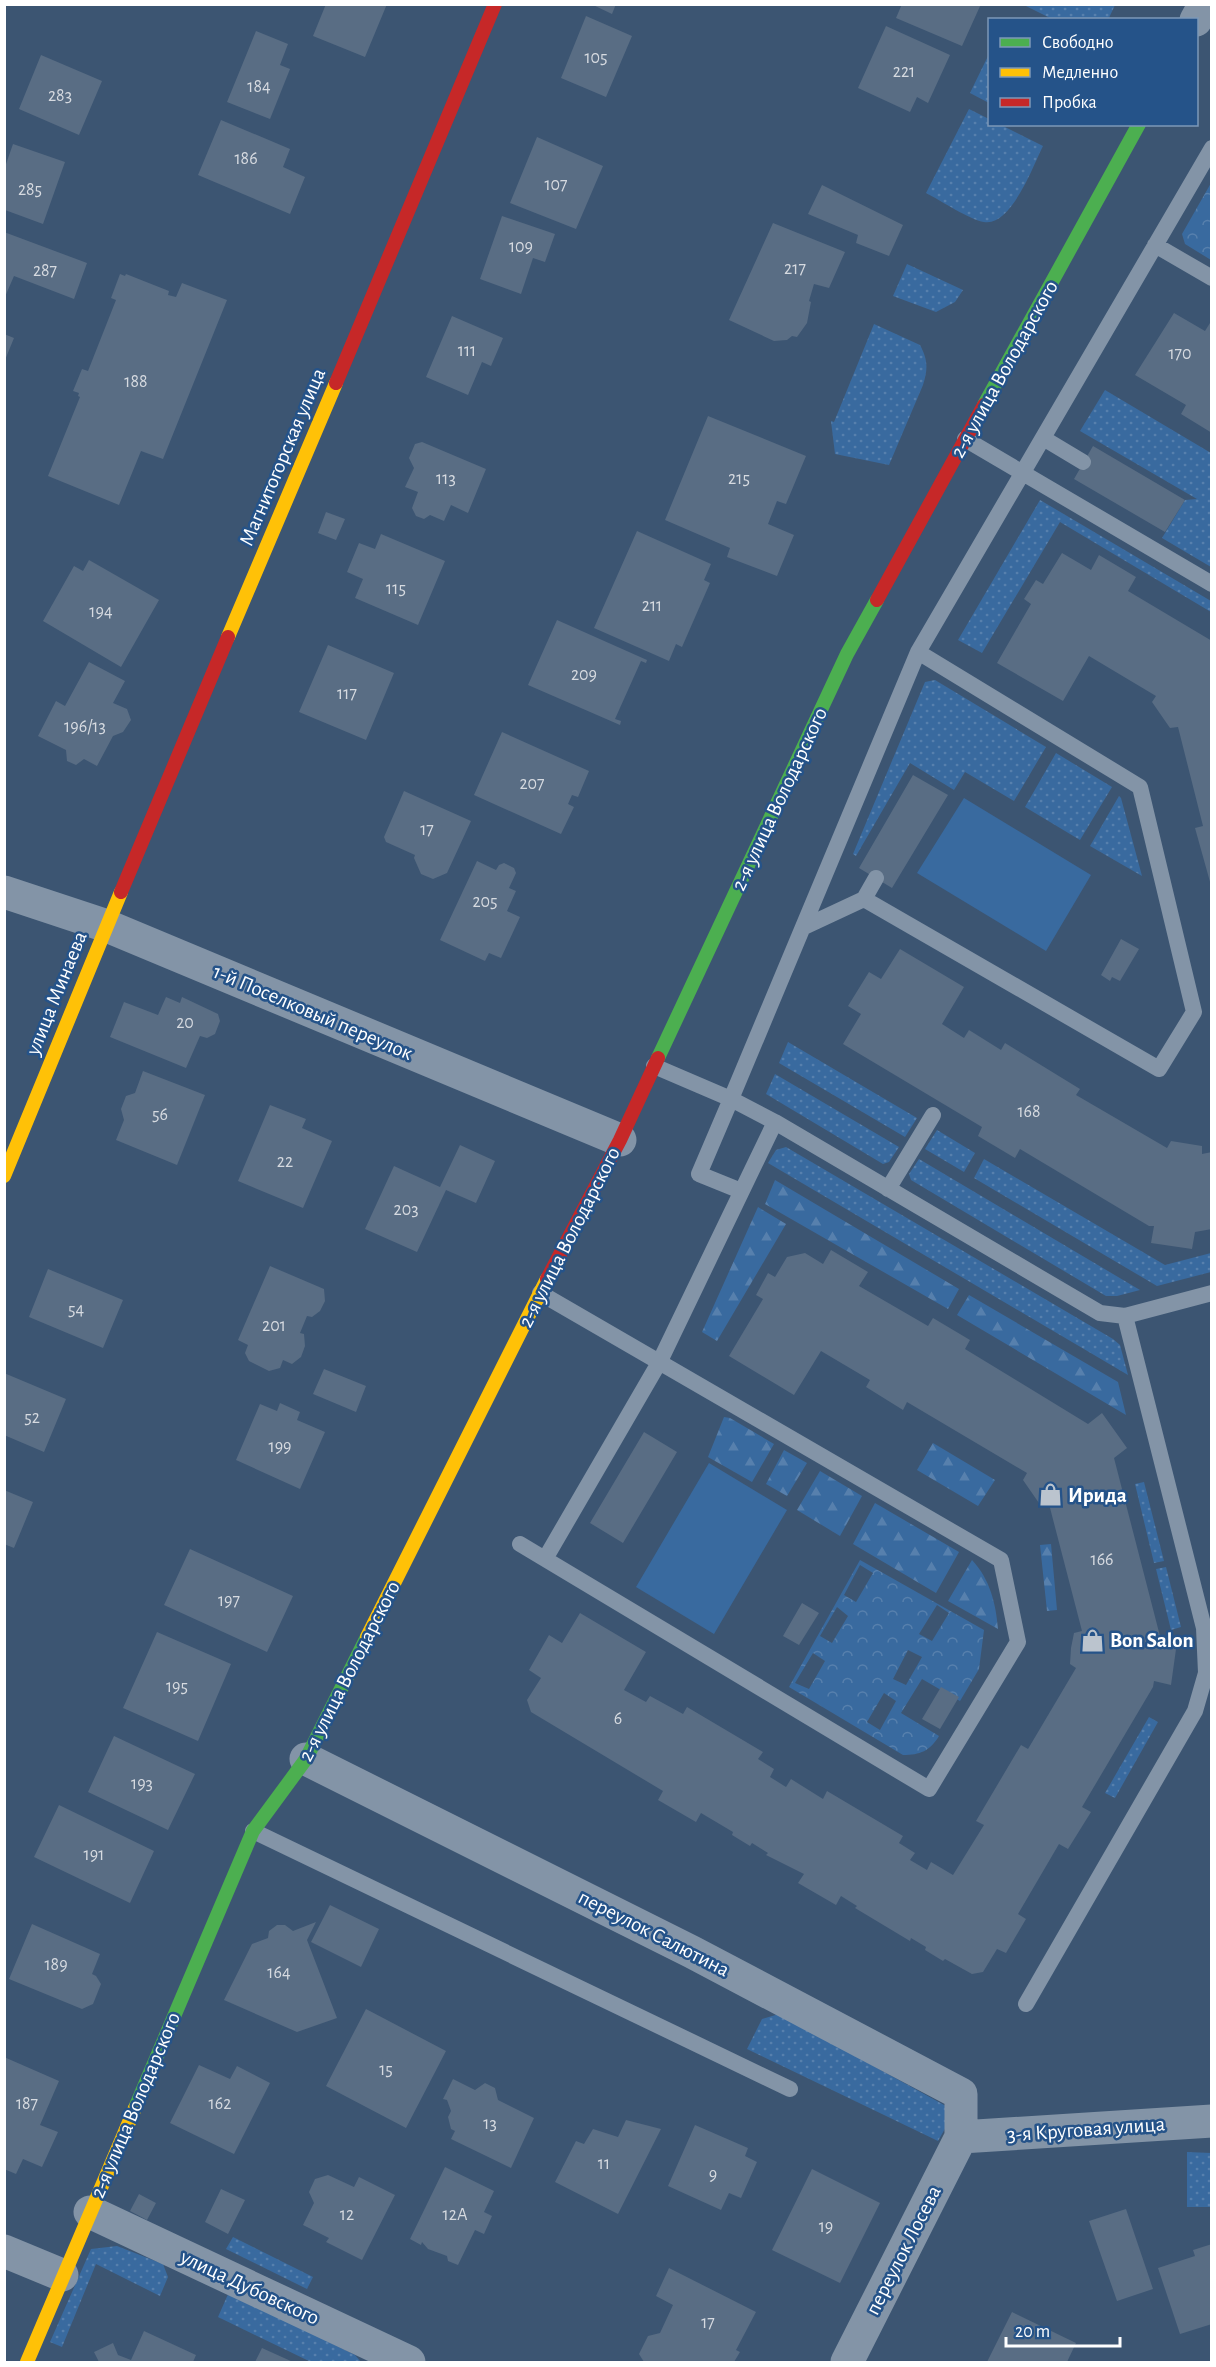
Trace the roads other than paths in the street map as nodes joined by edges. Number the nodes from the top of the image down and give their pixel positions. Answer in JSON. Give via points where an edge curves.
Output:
{"nodes":[{"id":1,"x":495,"y":4,"type":"edge"},
{"id":2,"x":1205,"y":4,"type":"edge"},
{"id":3,"x":1198,"y":18,"type":"edge"},
{"id":4,"x":1138,"y":126,"type":"edge"},
{"id":5,"x":1212,"y":148,"type":"edge"},
{"id":6,"x":1155,"y":245,"type":"junction"},
{"id":7,"x":1212,"y":278,"type":"edge"},
{"id":8,"x":1043,"y":438,"type":"junction"},
{"id":9,"x":965,"y":440,"type":"junction"},
{"id":10,"x":1083,"y":462,"type":"dead end"},
{"id":11,"x":1023,"y":472,"type":"junction"},
{"id":12,"x":1212,"y":585,"type":"edge"},
{"id":13,"x":918,"y":652,"type":"junction"},
{"id":14,"x":876,"y":879,"type":"dead end"},
{"id":15,"x":4,"y":892,"type":"edge"},
{"id":16,"x":864,"y":898,"type":"junction"},
{"id":17,"x":106,"y":926,"type":"junction"},
{"id":18,"x":804,"y":927,"type":"junction"},
{"id":19,"x":654,"y":1065,"type":"junction"},
{"id":20,"x":731,"y":1099,"type":"junction"},
{"id":21,"x":933,"y":1115,"type":"dead end"},
{"id":22,"x":775,"y":1122,"type":"junction"},
{"id":23,"x":620,"y":1140,"type":"junction"},
{"id":24,"x":4,"y":1176,"type":"edge"},
{"id":25,"x":888,"y":1189,"type":"junction"},
{"id":26,"x":741,"y":1191,"type":"junction"},
{"id":27,"x":540,"y":1293,"type":"junction"},
{"id":28,"x":1212,"y":1293,"type":"edge"},
{"id":29,"x":1125,"y":1317,"type":"junction"},
{"id":30,"x":660,"y":1361,"type":"junction"},
{"id":31,"x":520,"y":1544,"type":"dead end"},
{"id":32,"x":545,"y":1559,"type":"junction"},
{"id":33,"x":306,"y":1759,"type":"junction"},
{"id":34,"x":253,"y":1831,"type":"junction"},
{"id":35,"x":1026,"y":2004,"type":"dead end"},
{"id":36,"x":790,"y":2089,"type":"dead end"},
{"id":37,"x":1211,"y":2119,"type":"edge"},
{"id":38,"x":962,"y":2137,"type":"junction"},
{"id":39,"x":90,"y":2212,"type":"junction"},
{"id":40,"x":4,"y":2250,"type":"edge"},
{"id":41,"x":62,"y":2275,"type":"junction"},
{"id":42,"x":397,"y":2360,"type":"edge"},
{"id":43,"x":27,"y":2362,"type":"edge"},
{"id":44,"x":847,"y":2362,"type":"edge"}],
"edges":[{"from":1,"to":17,"type":"street","name":"Магнитогорская улица"},
{"from":2,"to":3,"type":"street"},
{"from":4,"to":9,"type":"street","name":"2-я улица Володарского"},
{"from":5,"to":6,"type":"lane"},
{"from":6,"to":7,"type":"lane"},
{"from":6,"to":8,"type":"lane"},
{"from":8,"to":10,"type":"lane"},
{"from":8,"to":11,"type":"lane"},
{"from":9,"to":11,"type":"lane"},
{"from":9,"to":19,"type":"street","name":"2-я улица Володарского","via":[[847,654]]},
{"from":11,"to":12,"type":"lane"},
{"from":11,"to":13,"type":"lane"},
{"from":13,"to":16,"type":"lane","via":[[1140,788],[1194,1012],[1159,1070]]},
{"from":13,"to":18,"type":"lane"},
{"from":14,"to":16,"type":"lane"},
{"from":15,"to":17,"type":"street","name":"1-й Поселковый переулок"},
{"from":16,"to":18,"type":"lane"},
{"from":17,"to":23,"type":"street","name":"1-й Поселковый переулок"},
{"from":17,"to":24,"type":"street","name":"улица Минаева"},
{"from":18,"to":20,"type":"lane"},
{"from":19,"to":20,"type":"lane"},
{"from":19,"to":23,"type":"street","name":"2-я улица Володарского"},
{"from":20,"to":22,"type":"lane"},
{"from":20,"to":26,"type":"lane","via":[[699,1174]]},
{"from":21,"to":25,"type":"lane"},
{"from":22,"to":25,"type":"lane"},
{"from":22,"to":26,"type":"lane"},
{"from":23,"to":27,"type":"street","name":"2-я улица Володарского"},
{"from":25,"to":29,"type":"lane","via":[[1100,1313]]},
{"from":26,"to":30,"type":"lane"},
{"from":27,"to":30,"type":"lane"},
{"from":27,"to":33,"type":"street","name":"2-я улица Володарского"},
{"from":28,"to":29,"type":"lane"},
{"from":29,"to":35,"type":"lane","via":[[1204,1628],[1206,1673],[1195,1711]]},
{"from":30,"to":32,"type":"lane"},
{"from":30,"to":32,"type":"lane","via":[[1001,1560],[1018,1642],[929,1789]]},
{"from":31,"to":32,"type":"lane"},
{"from":33,"to":34,"type":"street","name":"2-я улица Володарского"},
{"from":33,"to":38,"type":"street","name":"переулок Салютина","via":[[692,1952],[962,2094]]},
{"from":34,"to":36,"type":"lane"},
{"from":34,"to":39,"type":"street","name":"2-я улица Володарского"},
{"from":37,"to":38,"type":"street","name":"3-я Круговая улица"},
{"from":38,"to":44,"type":"street","name":"переулок Лосева"},
{"from":39,"to":41,"type":"street","name":"2-я улица Володарского"},
{"from":39,"to":42,"type":"street","name":"улица Дубовского"},
{"from":40,"to":41,"type":"street"},
{"from":41,"to":43,"type":"street","name":"2-я улица Володарского"}]}
